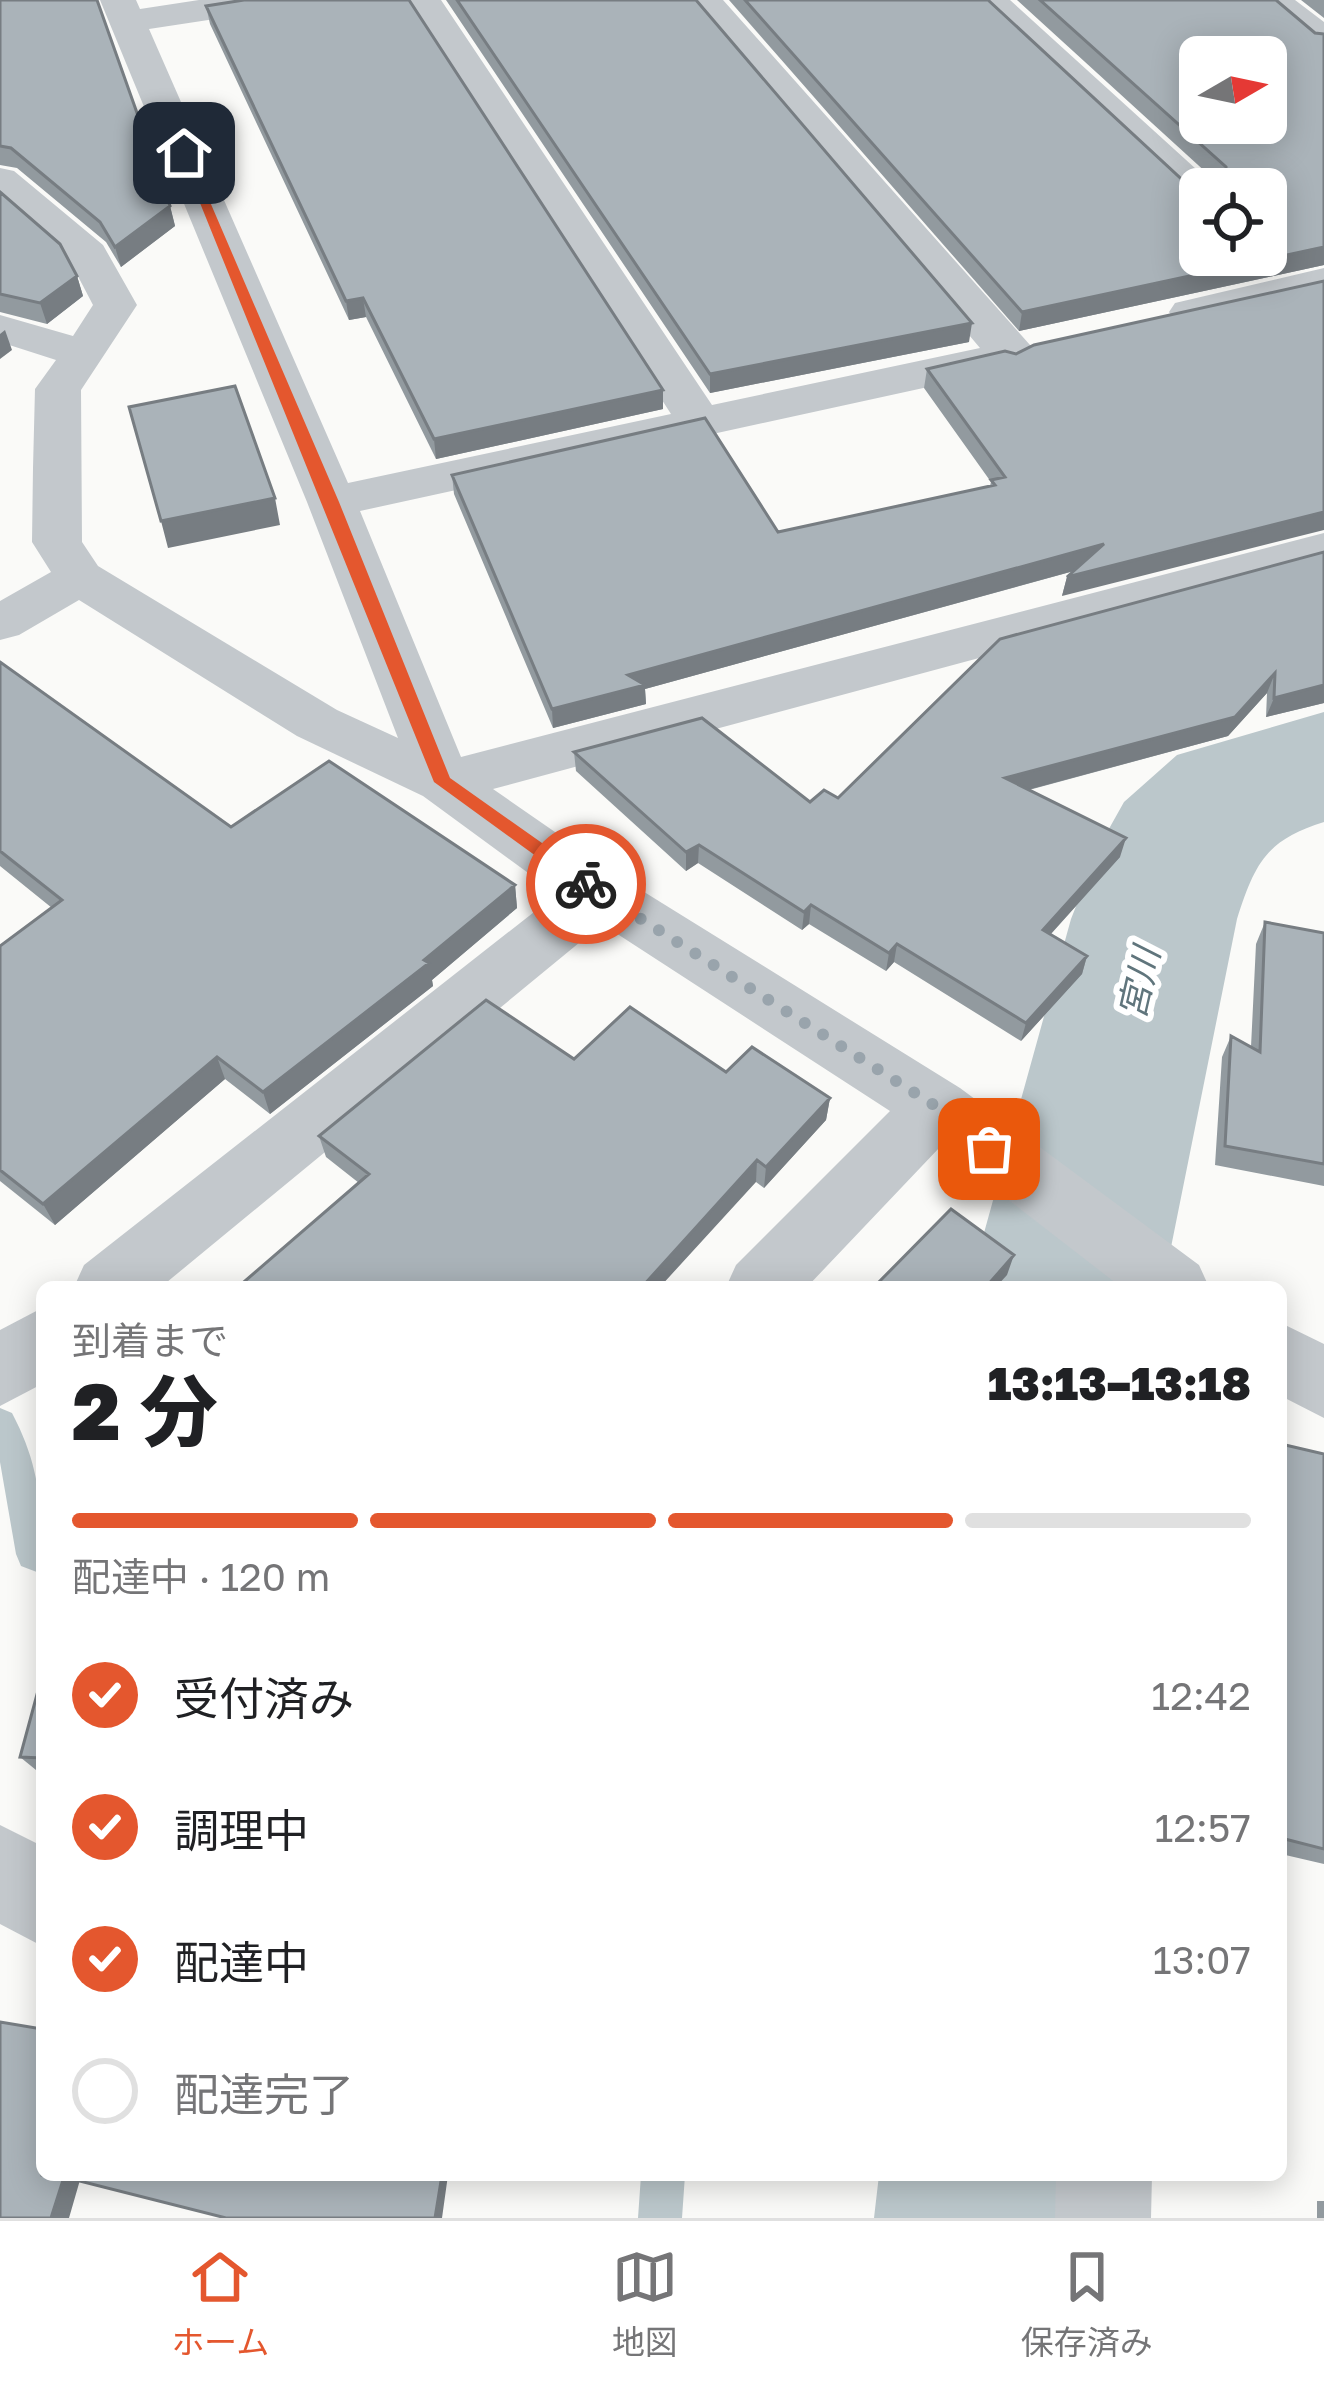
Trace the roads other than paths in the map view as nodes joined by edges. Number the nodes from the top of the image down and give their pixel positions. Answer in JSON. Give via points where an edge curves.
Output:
{"nodes":[{"id":1,"x":267,"y":0,"type":"edge"},
{"id":2,"x":423,"y":0,"type":"edge"},
{"id":3,"x":704,"y":0,"type":"edge"},
{"id":4,"x":989,"y":0,"type":"edge"},
{"id":5,"x":1274,"y":0,"type":"edge"},
{"id":6,"x":123,"y":11,"type":"edge"},
{"id":7,"x":1324,"y":39,"type":"edge"},
{"id":8,"x":1179,"y":173,"type":"edge"},
{"id":9,"x":0,"y":180,"type":"edge"},
{"id":10,"x":1287,"y":266,"type":"edge"},
{"id":11,"x":1313,"y":283,"type":"edge"},
{"id":12,"x":1144,"y":323,"type":"edge"},
{"id":13,"x":0,"y":328,"type":"edge"},
{"id":14,"x":1055,"y":344,"type":"edge"},
{"id":15,"x":84,"y":354,"type":"junction"},
{"id":16,"x":1010,"y":355,"type":"junction"},
{"id":17,"x":699,"y":421,"type":"junction"},
{"id":18,"x":332,"y":502,"type":"junction"},
{"id":19,"x":1324,"y":549,"type":"edge"},
{"id":20,"x":80,"y":578,"type":"junction"},
{"id":21,"x":0,"y":623,"type":"edge"},
{"id":22,"x":442,"y":782,"type":"junction"},
{"id":23,"x":599,"y":893,"type":"junction"},
{"id":24,"x":946,"y":1115,"type":"junction"},
{"id":25,"x":1145,"y":1273,"type":"edge"},
{"id":26,"x":116,"y":1281,"type":"edge"},
{"id":27,"x":766,"y":1281,"type":"edge"},
{"id":28,"x":36,"y":1346,"type":"edge"},
{"id":29,"x":1287,"y":1360,"type":"edge"},
{"id":30,"x":0,"y":1373,"type":"edge"},
{"id":31,"x":1324,"y":1384,"type":"edge"},
{"id":32,"x":0,"y":1868,"type":"edge"},
{"id":33,"x":36,"y":1898,"type":"edge"},
{"id":34,"x":1104,"y":2181,"type":"edge"},
{"id":35,"x":1102,"y":2218,"type":"edge"}],
"edges":[{"from":1,"to":6,"type":"street"},
{"from":2,"to":17,"type":"street"},
{"from":3,"to":16,"type":"street"},
{"from":4,"to":8,"type":"street"},
{"from":5,"to":7,"type":"street"},
{"from":6,"to":18,"type":"street"},
{"from":9,"to":15,"type":"street","via":[[88,254],[115,305]]},
{"from":10,"to":11,"type":"street"},
{"from":11,"to":12,"type":"street"},
{"from":13,"to":15,"type":"street"},
{"from":14,"to":16,"type":"street"},
{"from":15,"to":20,"type":"street","via":[[58,389],[57,542]]},
{"from":16,"to":17,"type":"street"},
{"from":17,"to":18,"type":"street"},
{"from":18,"to":22,"type":"street"},
{"from":19,"to":22,"type":"street"},
{"from":20,"to":21,"type":"street"},
{"from":20,"to":22,"type":"street","via":[[317,723]]},
{"from":22,"to":23,"type":"street"},
{"from":23,"to":24,"type":"street"},
{"from":23,"to":26,"type":"street"},
{"from":24,"to":25,"type":"street"},
{"from":24,"to":27,"type":"street"},
{"from":28,"to":30,"type":"street"},
{"from":29,"to":31,"type":"street"},
{"from":32,"to":33,"type":"street"},
{"from":34,"to":35,"type":"street"}]}
